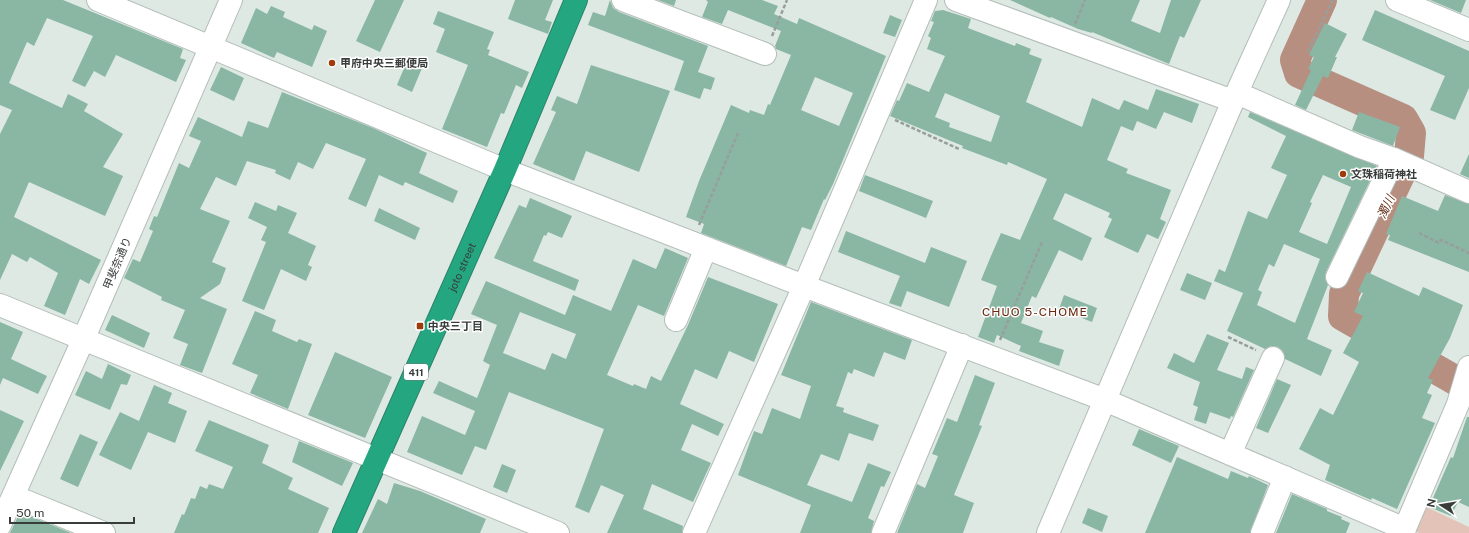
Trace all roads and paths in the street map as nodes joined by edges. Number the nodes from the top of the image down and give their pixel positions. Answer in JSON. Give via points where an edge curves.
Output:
{"nodes":[{"id":1,"x":98,"y":0,"type":"edge"},
{"id":2,"x":231,"y":0,"type":"edge"},
{"id":3,"x":576,"y":0,"type":"edge"},
{"id":4,"x":623,"y":0,"type":"edge"},
{"id":5,"x":787,"y":0,"type":"edge"},
{"id":6,"x":926,"y":0,"type":"edge"},
{"id":7,"x":956,"y":0,"type":"edge"},
{"id":8,"x":1085,"y":0,"type":"edge"},
{"id":9,"x":1279,"y":0,"type":"edge"},
{"id":10,"x":1333,"y":0,"type":"edge"},
{"id":11,"x":1398,"y":0,"type":"edge"},
{"id":12,"x":1469,"y":30,"type":"edge"},
{"id":13,"x":1067,"y":40,"type":"junction"},
{"id":14,"x":211,"y":47,"type":"junction"},
{"id":15,"x":1308,"y":52,"type":"dead end"},
{"id":16,"x":765,"y":54,"type":"joint"},
{"id":17,"x":1235,"y":97,"type":"junction"},
{"id":18,"x":878,"y":112,"type":"junction"},
{"id":19,"x":738,"y":133,"type":"dead end"},
{"id":20,"x":959,"y":149,"type":"dead end"},
{"id":21,"x":1394,"y":159,"type":"junction"},
{"id":22,"x":505,"y":170,"type":"junction"},
{"id":23,"x":1469,"y":192,"type":"edge"},
{"id":24,"x":1419,"y":233,"type":"dead end"},
{"id":25,"x":1042,"y":242,"type":"dead end"},
{"id":26,"x":699,"y":245,"type":"junction"},
{"id":27,"x":1469,"y":253,"type":"edge"},
{"id":28,"x":1337,"y":277,"type":"dead end"},
{"id":29,"x":804,"y":286,"type":"junction"},
{"id":30,"x":0,"y":305,"type":"edge"},
{"id":31,"x":676,"y":320,"type":"dead end"},
{"id":32,"x":1228,"y":337,"type":"dead end"},
{"id":33,"x":83,"y":340,"type":"junction"},
{"id":34,"x":962,"y":345,"type":"junction"},
{"id":35,"x":992,"y":357,"type":"junction"},
{"id":36,"x":1273,"y":358,"type":"joint"},
{"id":37,"x":1468,"y":371,"type":"edge"},
{"id":38,"x":1105,"y":400,"type":"junction"},
{"id":39,"x":1230,"y":454,"type":"junction"},
{"id":40,"x":377,"y":459,"type":"junction"},
{"id":41,"x":1285,"y":477,"type":"junction"},
{"id":42,"x":13,"y":496,"type":"junction"},
{"id":43,"x":0,"y":525,"type":"edge"},
{"id":44,"x":1404,"y":531,"type":"edge"},
{"id":45,"x":101,"y":532,"type":"edge"},
{"id":46,"x":344,"y":533,"type":"edge"},
{"id":47,"x":558,"y":533,"type":"edge"},
{"id":48,"x":694,"y":533,"type":"edge"},
{"id":49,"x":883,"y":533,"type":"edge"},
{"id":50,"x":1048,"y":533,"type":"edge"},
{"id":51,"x":1262,"y":533,"type":"edge"}],
"edges":[{"from":1,"to":14,"type":"street"},
{"from":2,"to":14,"type":"street","name":"甲斐奈通り"},
{"from":3,"to":22,"type":"highway","name":"joto street","number":"411"},
{"from":4,"to":16,"type":"street"},
{"from":5,"to":16,"type":"path"},
{"from":6,"to":18,"type":"street"},
{"from":7,"to":13,"type":"street"},
{"from":8,"to":13,"type":"path"},
{"from":9,"to":17,"type":"street"},
{"from":10,"to":15,"type":"path"},
{"from":11,"to":12,"type":"street"},
{"from":13,"to":17,"type":"street"},
{"from":14,"to":22,"type":"street"},
{"from":14,"to":33,"type":"street","name":"甲斐奈通り"},
{"from":17,"to":21,"type":"street"},
{"from":17,"to":38,"type":"street"},
{"from":18,"to":20,"type":"path"},
{"from":18,"to":29,"type":"street"},
{"from":19,"to":26,"type":"path"},
{"from":21,"to":23,"type":"street"},
{"from":21,"to":28,"type":"street"},
{"from":22,"to":26,"type":"street"},
{"from":22,"to":40,"type":"highway","name":"joto street","number":"411"},
{"from":24,"to":27,"type":"path"},
{"from":25,"to":35,"type":"path"},
{"from":26,"to":29,"type":"street"},
{"from":26,"to":31,"type":"street"},
{"from":29,"to":34,"type":"street"},
{"from":29,"to":48,"type":"street"},
{"from":30,"to":33,"type":"street"},
{"from":32,"to":36,"type":"path"},
{"from":33,"to":40,"type":"street"},
{"from":33,"to":42,"type":"street","name":"甲斐奈通り"},
{"from":34,"to":35,"type":"street"},
{"from":34,"to":49,"type":"street"},
{"from":35,"to":38,"type":"street"},
{"from":36,"to":39,"type":"street"},
{"from":37,"to":44,"type":"street","via":[[1458,404]]},
{"from":38,"to":39,"type":"street"},
{"from":38,"to":50,"type":"street"},
{"from":39,"to":41,"type":"street"},
{"from":40,"to":46,"type":"highway","name":"joto street","number":"411"},
{"from":40,"to":47,"type":"street"},
{"from":41,"to":44,"type":"street"},
{"from":41,"to":51,"type":"street"},
{"from":42,"to":43,"type":"street","name":"甲斐奈通り"},
{"from":42,"to":45,"type":"street"}]}
